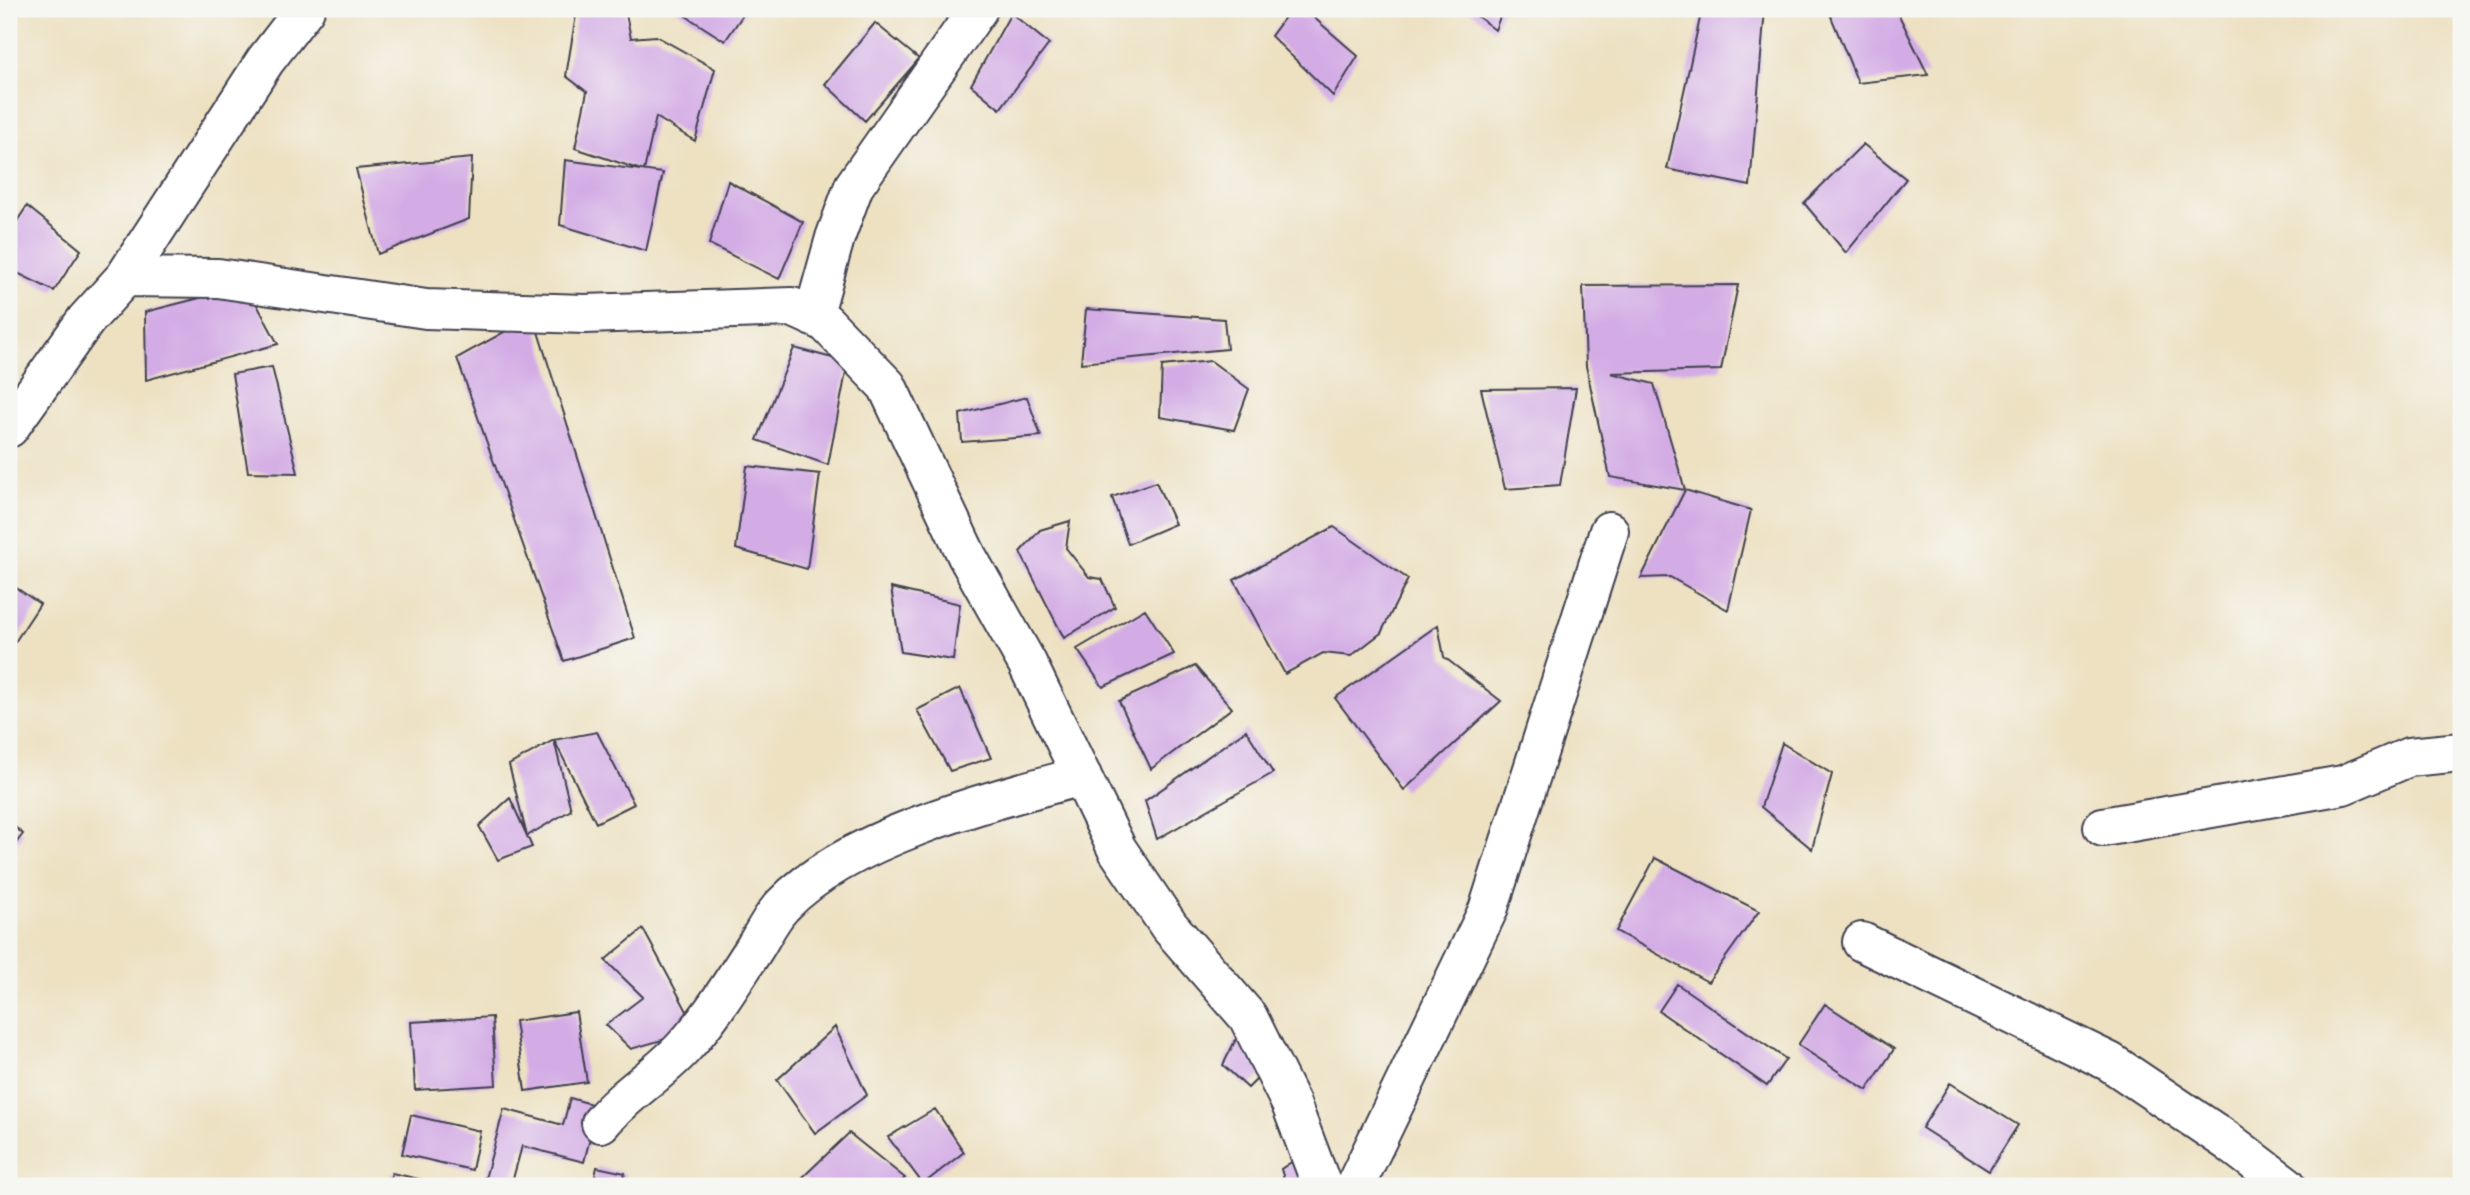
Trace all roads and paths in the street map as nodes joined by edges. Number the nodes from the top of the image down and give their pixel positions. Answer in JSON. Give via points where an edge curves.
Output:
{"nodes":[{"id":1,"x":267,"y":9,"type":"edge"},
{"id":2,"x":305,"y":9,"type":"edge"},
{"id":3,"x":978,"y":9,"type":"edge"},
{"id":4,"x":265,"y":61,"type":"junction"},
{"id":5,"x":125,"y":277,"type":"junction"},
{"id":6,"x":813,"y":317,"type":"junction"},
{"id":7,"x":9,"y":428,"type":"edge"},
{"id":8,"x":1609,"y":531,"type":"dead end"},
{"id":9,"x":2461,"y":752,"type":"edge"},
{"id":10,"x":1082,"y":776,"type":"junction"},
{"id":11,"x":2104,"y":827,"type":"dead end"},
{"id":12,"x":1862,"y":942,"type":"dead end"},
{"id":13,"x":601,"y":1123,"type":"dead end"},
{"id":14,"x":1322,"y":1186,"type":"edge"},
{"id":15,"x":1355,"y":1186,"type":"edge"},
{"id":16,"x":2287,"y":1186,"type":"edge"}],
"edges":[{"from":1,"to":4,"type":"street"},
{"from":2,"to":4,"type":"street"},
{"from":3,"to":6,"type":"street","via":[[854,186]]},
{"from":4,"to":5,"type":"street"},
{"from":5,"to":6,"type":"street","via":[[218,278],[426,309],[585,314],[792,307]]},
{"from":5,"to":7,"type":"street","via":[[86,320]]},
{"from":6,"to":10,"type":"street","via":[[825,322],[887,386],[967,556],[1027,663]]},
{"from":8,"to":15,"type":"street","via":[[1488,909]]},
{"from":9,"to":11,"type":"street","via":[[2409,757],[2343,785]]},
{"from":10,"to":13,"type":"street","via":[[970,807],[812,877],[781,907],[684,1047]]},
{"from":10,"to":14,"type":"street","via":[[1117,849],[1169,926],[1248,1017],[1291,1104]]},
{"from":12,"to":16,"type":"street","via":[[2110,1062]]}]}
